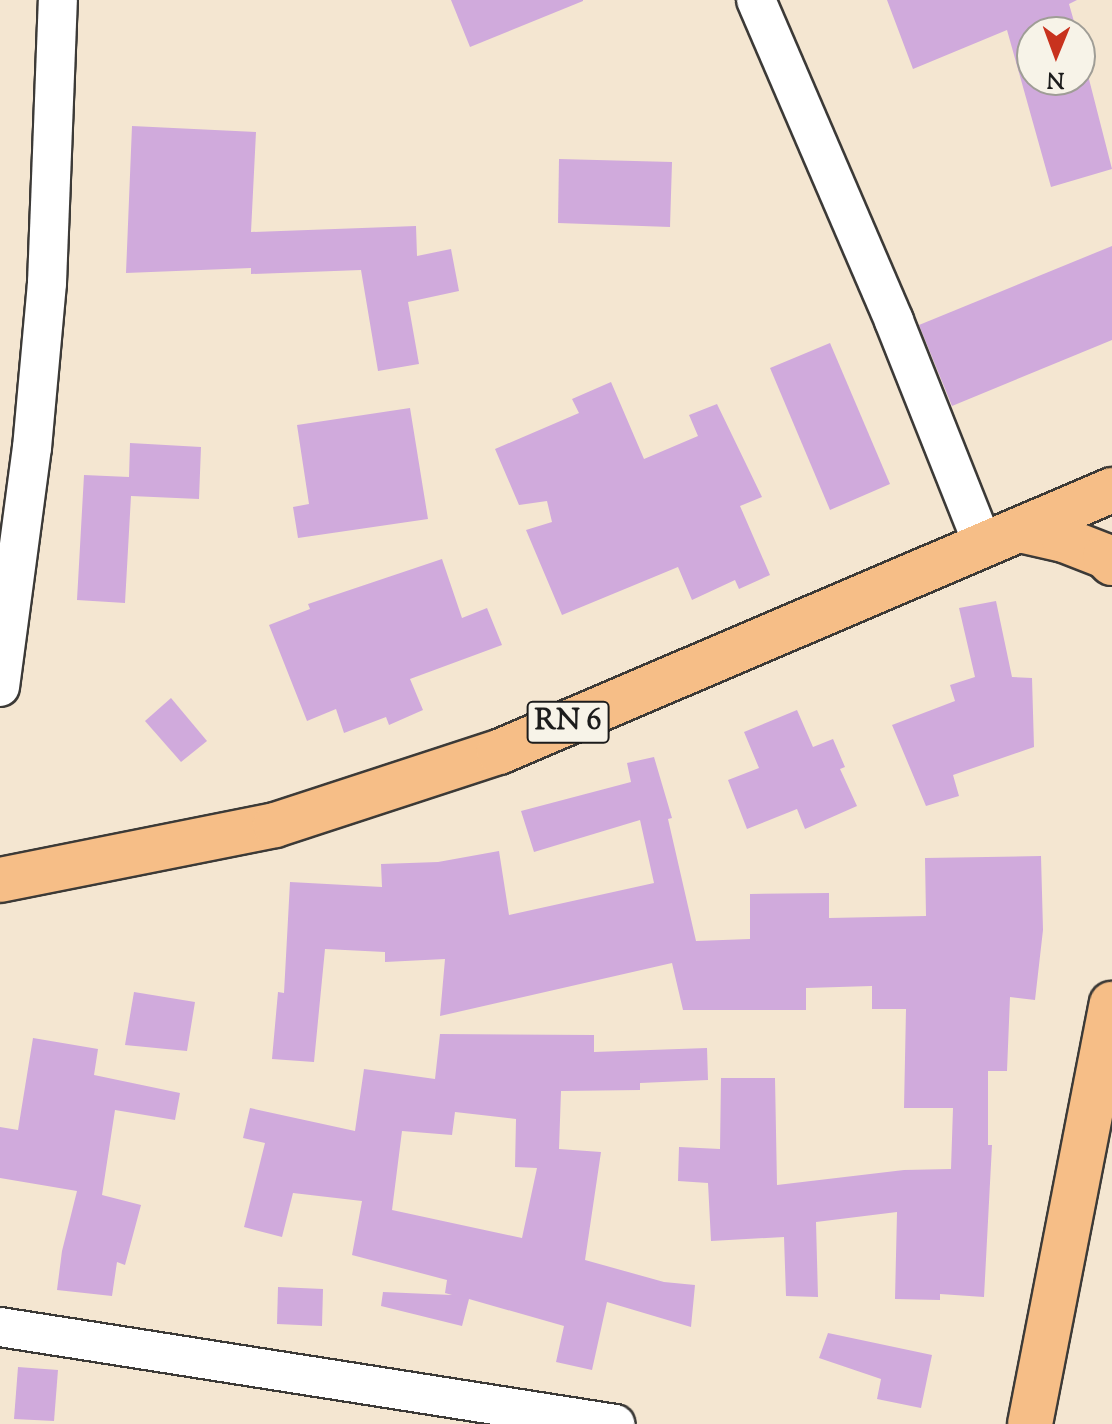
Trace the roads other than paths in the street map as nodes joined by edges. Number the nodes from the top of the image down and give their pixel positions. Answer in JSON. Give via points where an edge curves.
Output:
{"nodes":[{"id":1,"x":58,"y":0,"type":"edge"},
{"id":2,"x":756,"y":0,"type":"edge"},
{"id":3,"x":1112,"y":490,"type":"edge"},
{"id":4,"x":1001,"y":537,"type":"junction"},
{"id":5,"x":1112,"y":563,"type":"edge"},
{"id":6,"x":0,"y":687,"type":"edge"},
{"id":7,"x":0,"y":880,"type":"edge"},
{"id":8,"x":1112,"y":1004,"type":"edge"},
{"id":9,"x":0,"y":1327,"type":"edge"},
{"id":10,"x":615,"y":1424,"type":"edge"},
{"id":11,"x":1030,"y":1424,"type":"edge"}],
"edges":[{"from":1,"to":6,"type":"street","via":[[46,298]]},
{"from":2,"to":4,"type":"street","via":[[894,321]]},
{"from":3,"to":4,"type":"main road","number":"RN 6"},
{"from":4,"to":5,"type":"main road","via":[[1064,540]]},
{"from":4,"to":7,"type":"main road","number":"RN 6","via":[[499,752],[275,825]]},
{"from":8,"to":11,"type":"main road"},
{"from":9,"to":10,"type":"street"}]}
